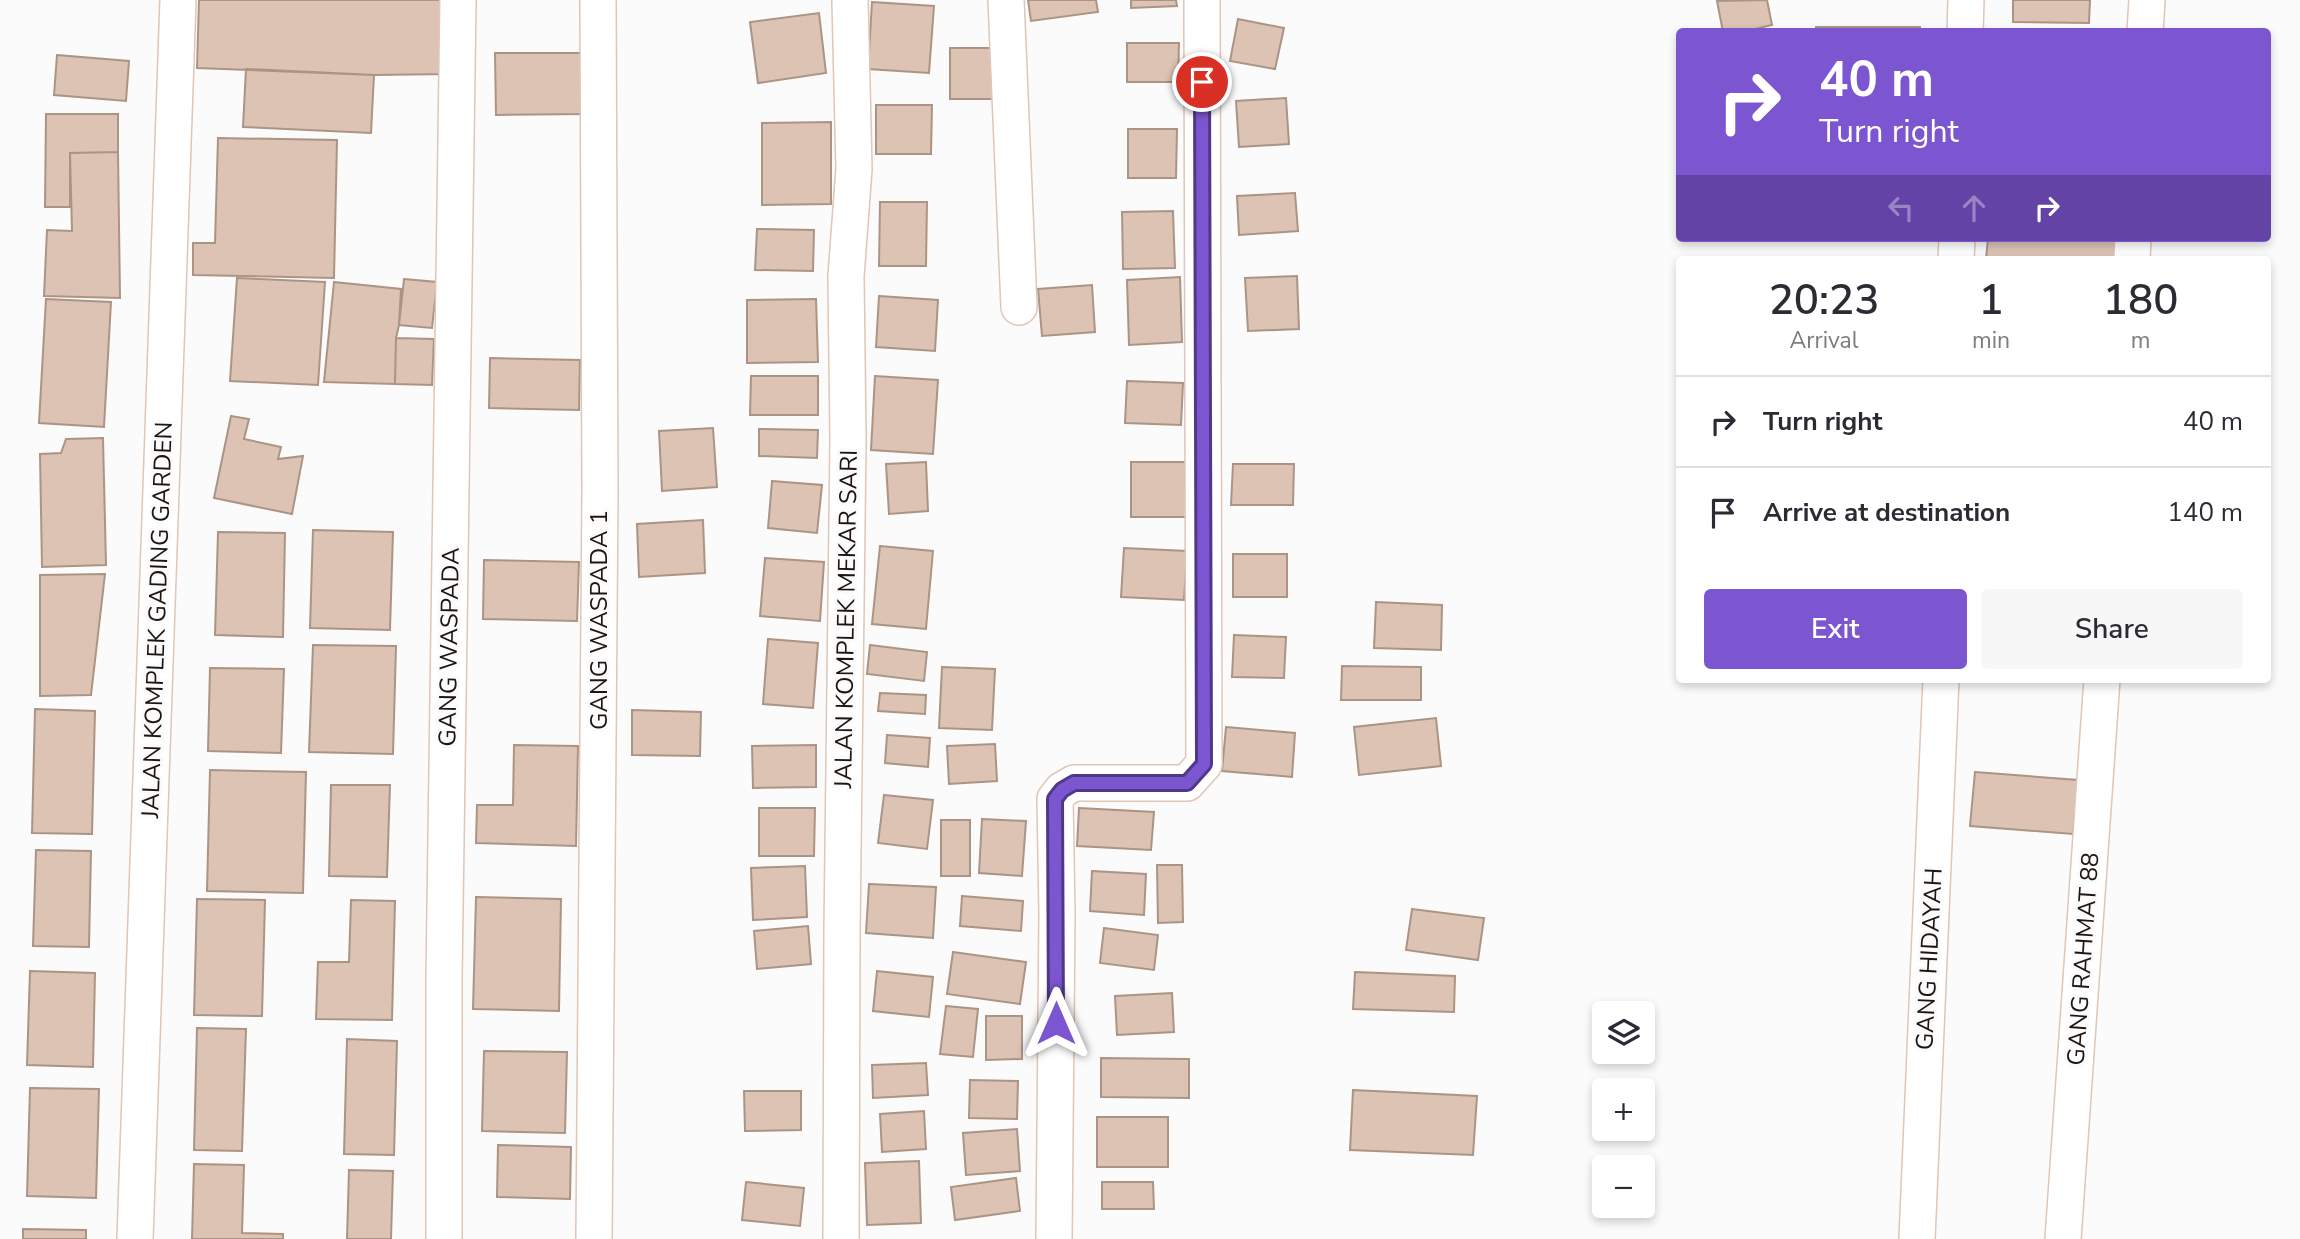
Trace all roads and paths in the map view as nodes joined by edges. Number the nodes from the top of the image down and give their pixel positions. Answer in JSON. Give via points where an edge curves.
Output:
{"nodes":[{"id":1,"x":178,"y":0,"type":"edge"},
{"id":2,"x":458,"y":0,"type":"edge"},
{"id":3,"x":598,"y":0,"type":"edge"},
{"id":4,"x":850,"y":0,"type":"edge"},
{"id":5,"x":1006,"y":0,"type":"edge"},
{"id":6,"x":1202,"y":0,"type":"edge"},
{"id":7,"x":1966,"y":0,"type":"edge"},
{"id":8,"x":2147,"y":0,"type":"edge"},
{"id":9,"x":1965,"y":28,"type":"edge"},
{"id":10,"x":2145,"y":28,"type":"edge"},
{"id":11,"x":1019,"y":307,"type":"dead end"},
{"id":12,"x":1941,"y":683,"type":"edge"},
{"id":13,"x":2102,"y":683,"type":"edge"},
{"id":14,"x":135,"y":1239,"type":"edge"},
{"id":15,"x":444,"y":1239,"type":"edge"},
{"id":16,"x":594,"y":1239,"type":"edge"},
{"id":17,"x":841,"y":1239,"type":"edge"},
{"id":18,"x":1054,"y":1239,"type":"edge"},
{"id":19,"x":1917,"y":1239,"type":"edge"},
{"id":20,"x":2063,"y":1239,"type":"edge"}],
"edges":[{"from":1,"to":14,"type":"street","name":"JALAN KOMPLEK GADING GARDEN"},
{"from":2,"to":15,"type":"street","name":"GANG WASPADA"},
{"from":3,"to":16,"type":"street","name":"GANG WASPADA 1","via":[[600,491]]},
{"from":4,"to":17,"type":"street","name":"JALAN KOMPLEK MEKAR SARI","via":[[854,169],[846,275]]},
{"from":5,"to":11,"type":"street"},
{"from":6,"to":18,"type":"street","via":[[1204,764],[1187,783],[1074,783],[1055,799]]},
{"from":7,"to":9,"type":"street"},
{"from":8,"to":10,"type":"street"},
{"from":12,"to":19,"type":"street","name":"GANG HIDAYAH"},
{"from":13,"to":20,"type":"street","name":"GANG RAHMAT 88"}]}
